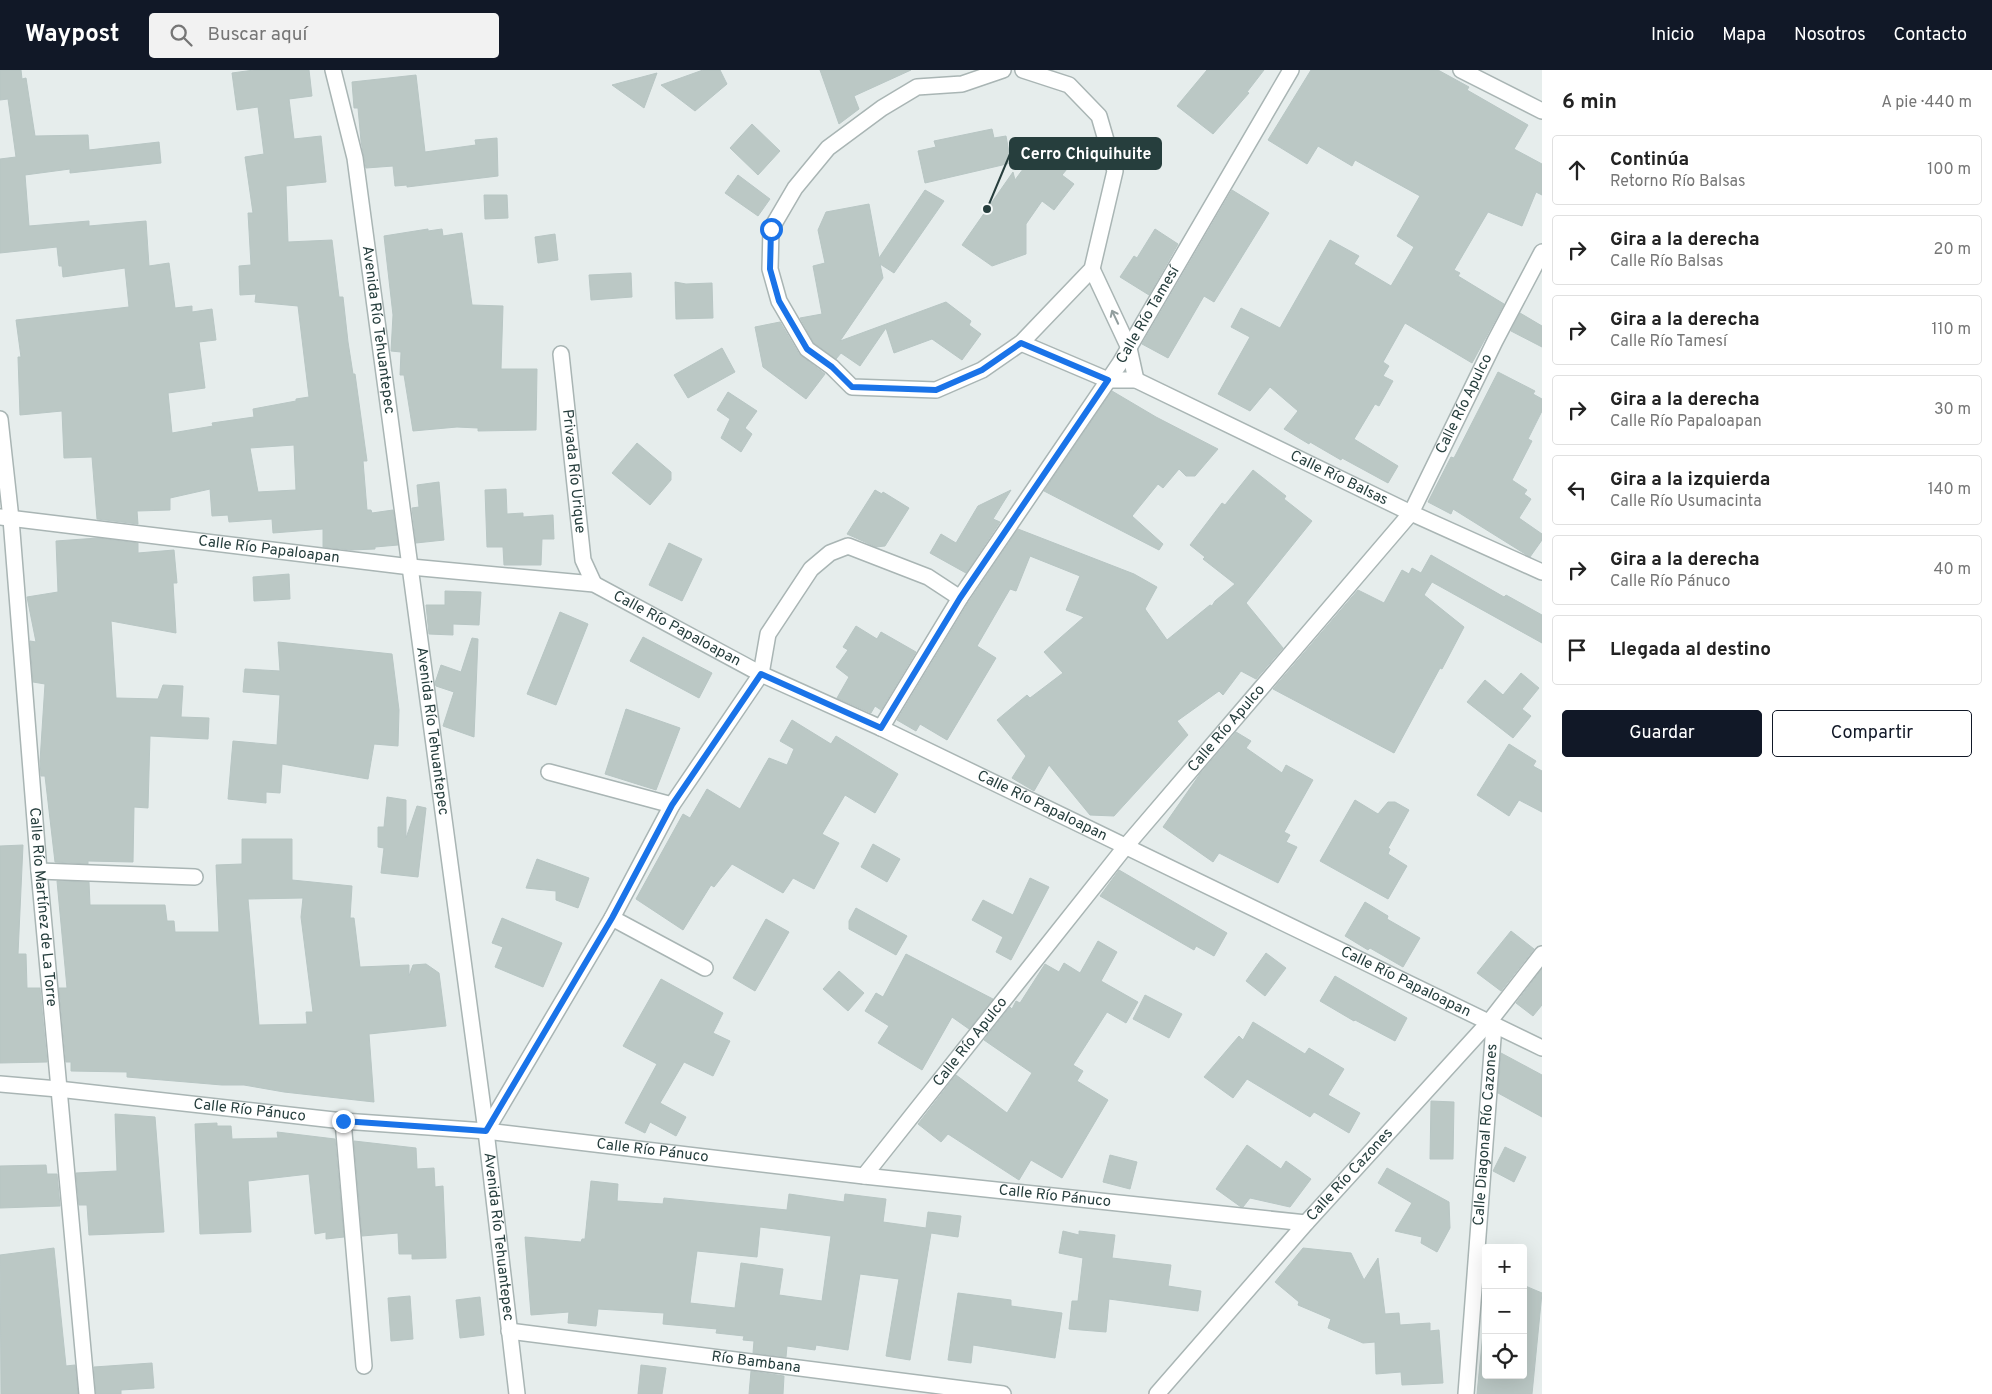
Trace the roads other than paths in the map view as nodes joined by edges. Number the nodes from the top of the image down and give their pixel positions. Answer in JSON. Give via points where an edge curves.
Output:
{"nodes":[{"id":1,"x":333,"y":70,"type":"edge"},
{"id":2,"x":1003,"y":70,"type":"edge"},
{"id":3,"x":1023,"y":70,"type":"edge"},
{"id":4,"x":1291,"y":70,"type":"edge"},
{"id":5,"x":1461,"y":70,"type":"edge"},
{"id":6,"x":1542,"y":111,"type":"edge"},
{"id":7,"x":1542,"y":252,"type":"edge"},
{"id":8,"x":1092,"y":269,"type":"junction"},
{"id":9,"x":1021,"y":343,"type":"junction"},
{"id":10,"x":1129,"y":348,"type":"junction"},
{"id":11,"x":561,"y":354,"type":"dead end"},
{"id":12,"x":1108,"y":380,"type":"junction"},
{"id":13,"x":1136,"y":380,"type":"junction"},
{"id":14,"x":0,"y":419,"type":"edge"},
{"id":15,"x":1411,"y":513,"type":"junction"},
{"id":16,"x":6,"y":518,"type":"edge"},
{"id":17,"x":411,"y":567,"type":"junction"},
{"id":18,"x":1542,"y":572,"type":"edge"},
{"id":19,"x":594,"y":584,"type":"junction"},
{"id":20,"x":960,"y":598,"type":"junction"},
{"id":21,"x":761,"y":674,"type":"junction"},
{"id":22,"x":881,"y":728,"type":"junction"},
{"id":23,"x":548,"y":772,"type":"dead end"},
{"id":24,"x":672,"y":805,"type":"junction"},
{"id":25,"x":1126,"y":846,"type":"junction"},
{"id":26,"x":39,"y":871,"type":"junction"},
{"id":27,"x":195,"y":877,"type":"dead end"},
{"id":28,"x":612,"y":918,"type":"junction"},
{"id":29,"x":1542,"y":954,"type":"edge"},
{"id":30,"x":705,"y":968,"type":"dead end"},
{"id":31,"x":1491,"y":1024,"type":"junction"},
{"id":32,"x":1542,"y":1048,"type":"edge"},
{"id":33,"x":0,"y":1084,"type":"edge"},
{"id":34,"x":58,"y":1089,"type":"junction"},
{"id":35,"x":343,"y":1121,"type":"junction"},
{"id":36,"x":486,"y":1131,"type":"junction"},
{"id":37,"x":864,"y":1176,"type":"junction"},
{"id":38,"x":1306,"y":1223,"type":"junction"},
{"id":39,"x":509,"y":1331,"type":"junction"},
{"id":40,"x":364,"y":1366,"type":"dead end"},
{"id":41,"x":87,"y":1394,"type":"edge"},
{"id":42,"x":517,"y":1394,"type":"edge"},
{"id":43,"x":1003,"y":1394,"type":"edge"},
{"id":44,"x":1157,"y":1394,"type":"edge"},
{"id":45,"x":1466,"y":1394,"type":"edge"}],
"edges":[{"from":1,"to":17,"type":"street","name":"Avenida Río Tehuantepec","via":[[355,158]]},
{"from":2,"to":9,"type":"street","via":[[962,84],[917,87],[828,148],[795,188],[771,229],[770,269],[779,301],[807,349],[852,387],[936,390],[982,370]]},
{"from":3,"to":8,"type":"street","via":[[1069,85],[1099,116],[1115,171]]},
{"from":4,"to":10,"type":"street","name":"Calle Río Tamesí"},
{"from":5,"to":6,"type":"street"},
{"from":7,"to":15,"type":"street","name":"Calle Río Apulco"},
{"from":8,"to":9,"type":"street"},
{"from":10,"to":8,"type":"street","one_way":true},
{"from":9,"to":12,"type":"street","name":"Calle Río Balsas"},
{"from":10,"to":12,"type":"street","name":"Calle Río Tamesí"},
{"from":10,"to":13,"type":"street"},
{"from":11,"to":19,"type":"street","name":"Privada Río Urique","via":[[583,560]]},
{"from":12,"to":13,"type":"street","name":"Calle Río Balsas"},
{"from":12,"to":20,"type":"street","name":"Calle Río Tamesí"},
{"from":13,"to":15,"type":"street","name":"Calle Río Balsas"},
{"from":14,"to":16,"type":"street","name":"Calle Río Martínez de La Torre"},
{"from":15,"to":18,"type":"street","name":"Calle Río Balsas"},
{"from":15,"to":25,"type":"street","name":"Calle Río Apulco"},
{"from":16,"to":17,"type":"street","name":"Calle Río Papaloapan"},
{"from":16,"to":26,"type":"street","name":"Calle Río Martínez de La Torre"},
{"from":17,"to":19,"type":"street","name":"Calle Río Papaloapan"},
{"from":17,"to":36,"type":"street","name":"Avenida Río Tehuantepec"},
{"from":19,"to":21,"type":"street","name":"Calle Río Papaloapan"},
{"from":20,"to":21,"type":"street","via":[[928,577],[848,546],[830,553],[811,569],[768,634]]},
{"from":20,"to":22,"type":"street","name":"Calle Río Tamesí"},
{"from":21,"to":22,"type":"street","name":"Calle Río Papaloapan"},
{"from":21,"to":24,"type":"street"},
{"from":22,"to":25,"type":"street","name":"Calle Río Papaloapan"},
{"from":23,"to":24,"type":"street"},
{"from":24,"to":28,"type":"street"},
{"from":25,"to":31,"type":"street","name":"Calle Río Papaloapan"},
{"from":25,"to":37,"type":"street","name":"Calle Río Apulco"},
{"from":26,"to":27,"type":"street"},
{"from":26,"to":34,"type":"street","name":"Calle Río Martínez de La Torre"},
{"from":28,"to":30,"type":"street"},
{"from":28,"to":36,"type":"street"},
{"from":29,"to":31,"type":"street","name":"Calle Río Cazones"},
{"from":31,"to":32,"type":"street","name":"Calle Río Papaloapan"},
{"from":31,"to":38,"type":"street","name":"Calle Río Cazones"},
{"from":31,"to":45,"type":"street","name":"Calle Diagonal Río Cazones"},
{"from":33,"to":34,"type":"street","name":"Calle Río Pánuco"},
{"from":34,"to":35,"type":"street","name":"Calle Río Pánuco"},
{"from":34,"to":41,"type":"street","name":"Calle Río Martínez de La Torre"},
{"from":35,"to":36,"type":"street","name":"Calle Río Pánuco"},
{"from":35,"to":40,"type":"street"},
{"from":36,"to":37,"type":"street","name":"Calle Río Pánuco"},
{"from":36,"to":39,"type":"street","name":"Avenida Río Tehuantepec"},
{"from":37,"to":38,"type":"street","name":"Calle Río Pánuco"},
{"from":38,"to":44,"type":"street","name":"Calle Río Cazones"},
{"from":39,"to":42,"type":"street","name":"Avenida Río Tehuantepec"},
{"from":39,"to":43,"type":"street","name":"Río Bambana"}]}
